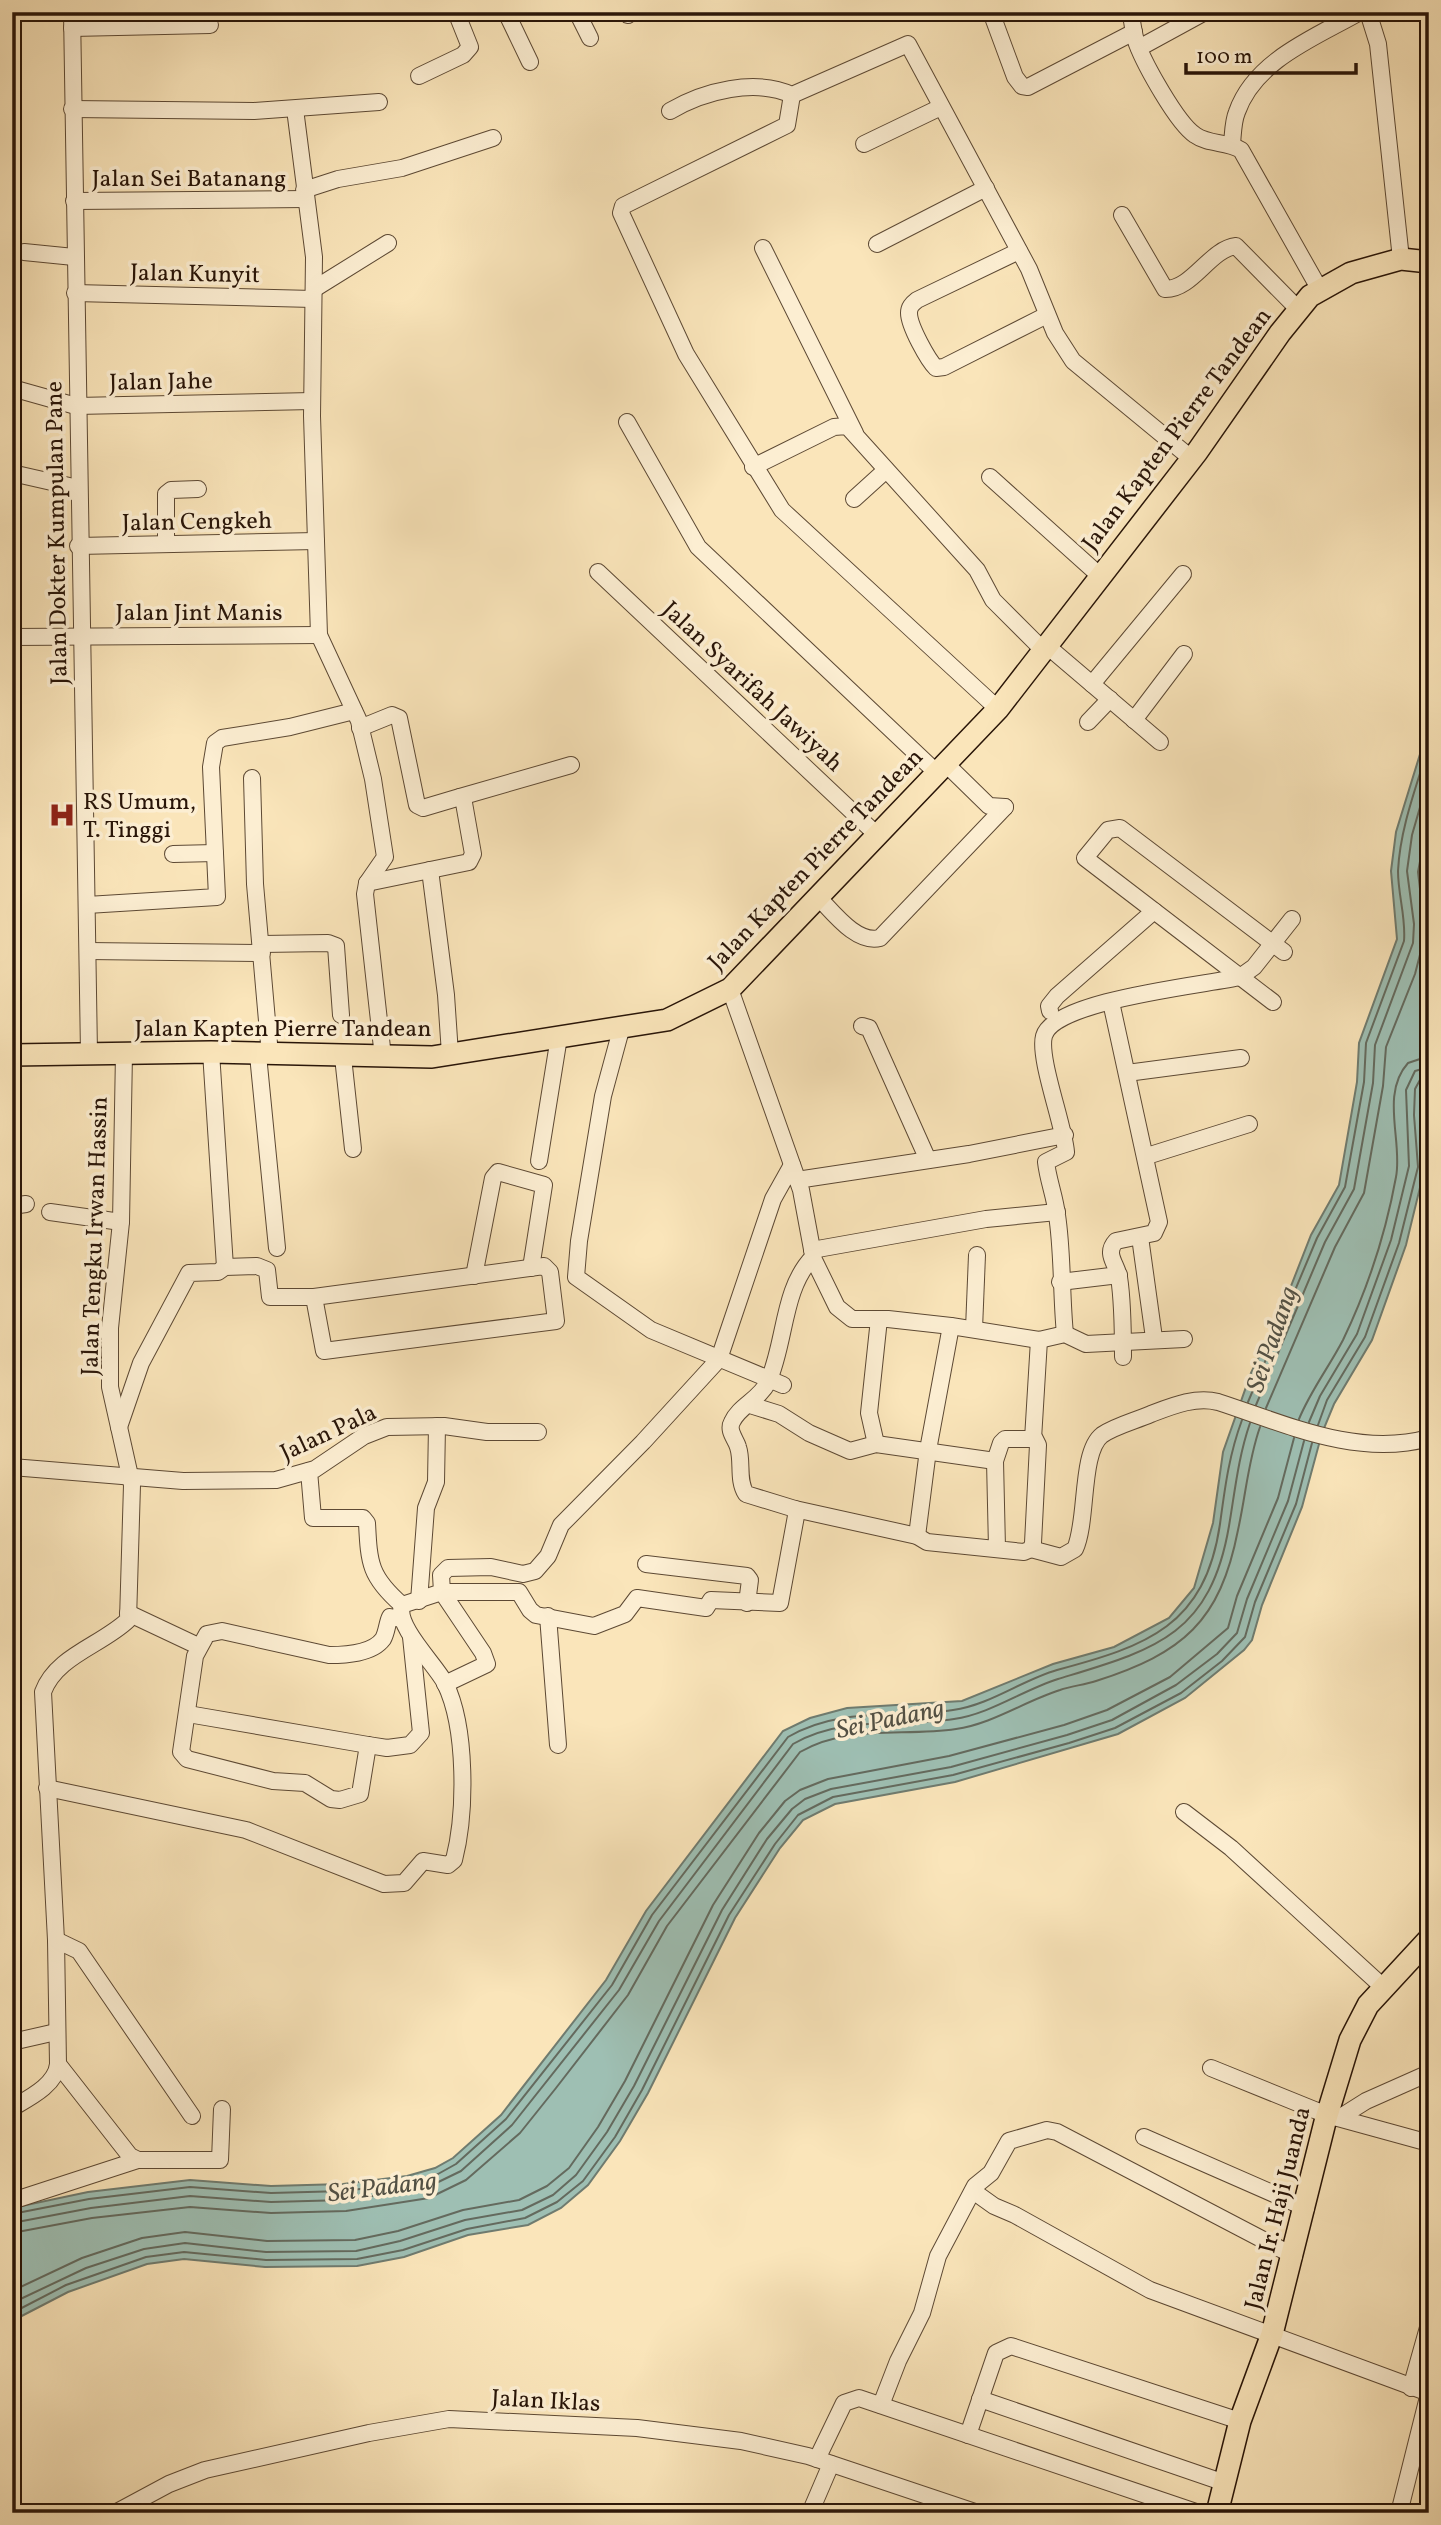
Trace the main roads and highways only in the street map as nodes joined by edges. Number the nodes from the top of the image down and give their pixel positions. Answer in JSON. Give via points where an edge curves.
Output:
{"nodes":[{"id":1,"x":1429,"y":262,"type":"edge"},
{"id":2,"x":12,"y":1055,"type":"edge"},
{"id":3,"x":1429,"y":1939,"type":"edge"},
{"id":4,"x":1217,"y":2513,"type":"edge"}],
"edges":[{"from":1,"to":2,"type":"main road","name":"Jalan Kapten Pierre Tandean","via":[[1401,259],[1351,274],[1320,290],[1299,310],[1192,459],[998,709],[730,989],[675,1017],[450,1055]]},
{"from":3,"to":4,"type":"main road","name":"Jalan Ir. Haji Juanda","via":[[1368,2005],[1350,2040],[1294,2256],[1240,2421]]}]}
